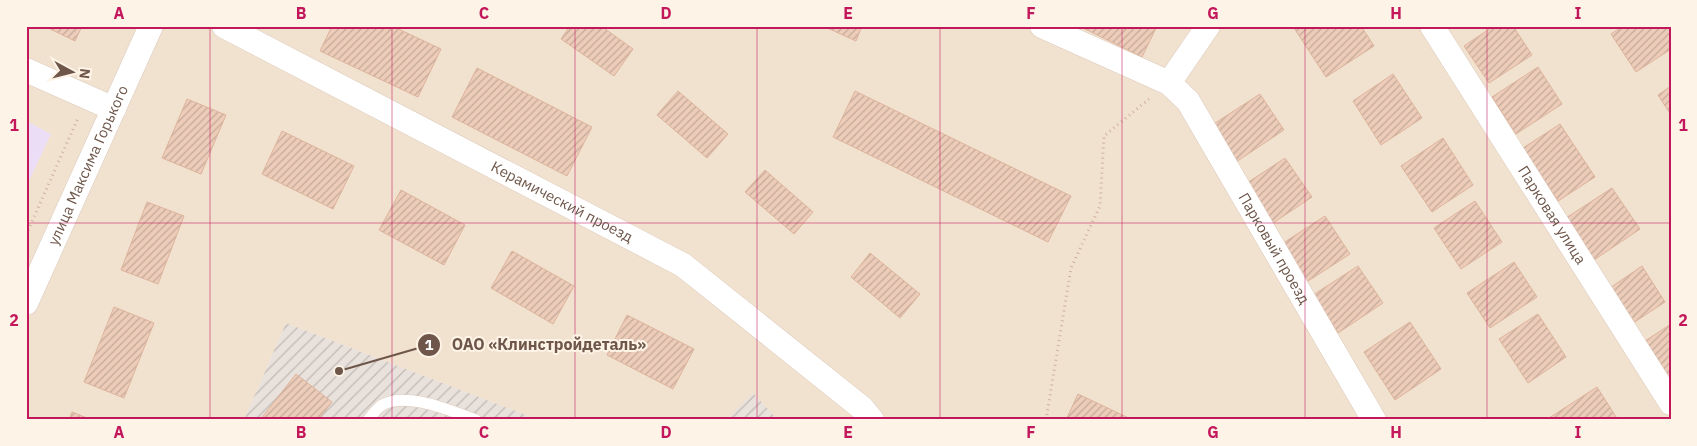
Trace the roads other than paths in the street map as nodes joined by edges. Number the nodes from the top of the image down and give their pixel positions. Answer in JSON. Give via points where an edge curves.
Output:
{"nodes":[{"id":1,"x":151,"y":26,"type":"edge"},
{"id":2,"x":224,"y":26,"type":"edge"},
{"id":3,"x":1042,"y":26,"type":"edge"},
{"id":4,"x":1208,"y":26,"type":"edge"},
{"id":5,"x":1432,"y":26,"type":"edge"},
{"id":6,"x":26,"y":70,"type":"edge"},
{"id":7,"x":1169,"y":83,"type":"junction"},
{"id":8,"x":114,"y":109,"type":"junction"},
{"id":9,"x":26,"y":303,"type":"edge"},
{"id":10,"x":1671,"y":403,"type":"edge"},
{"id":11,"x":368,"y":420,"type":"edge"},
{"id":12,"x":476,"y":420,"type":"edge"},
{"id":13,"x":872,"y":420,"type":"edge"},
{"id":14,"x":1374,"y":420,"type":"edge"}],
"edges":[{"from":1,"to":8,"type":"street","name":"улица Максима Горького"},
{"from":2,"to":13,"type":"street","name":"Керамический проезд","via":[[683,265],[862,408]]},
{"from":3,"to":7,"type":"street","name":"Парковый проезд"},
{"from":4,"to":7,"type":"street"},
{"from":5,"to":10,"type":"street","name":"Парковая улица"},
{"from":6,"to":8,"type":"street"},
{"from":7,"to":14,"type":"street","name":"Парковый проезд","via":[[1188,101]]},
{"from":8,"to":9,"type":"street","name":"улица Максима Горького"},
{"from":11,"to":12,"type":"lane","via":[[380,406],[397,400],[425,403]]}]}
